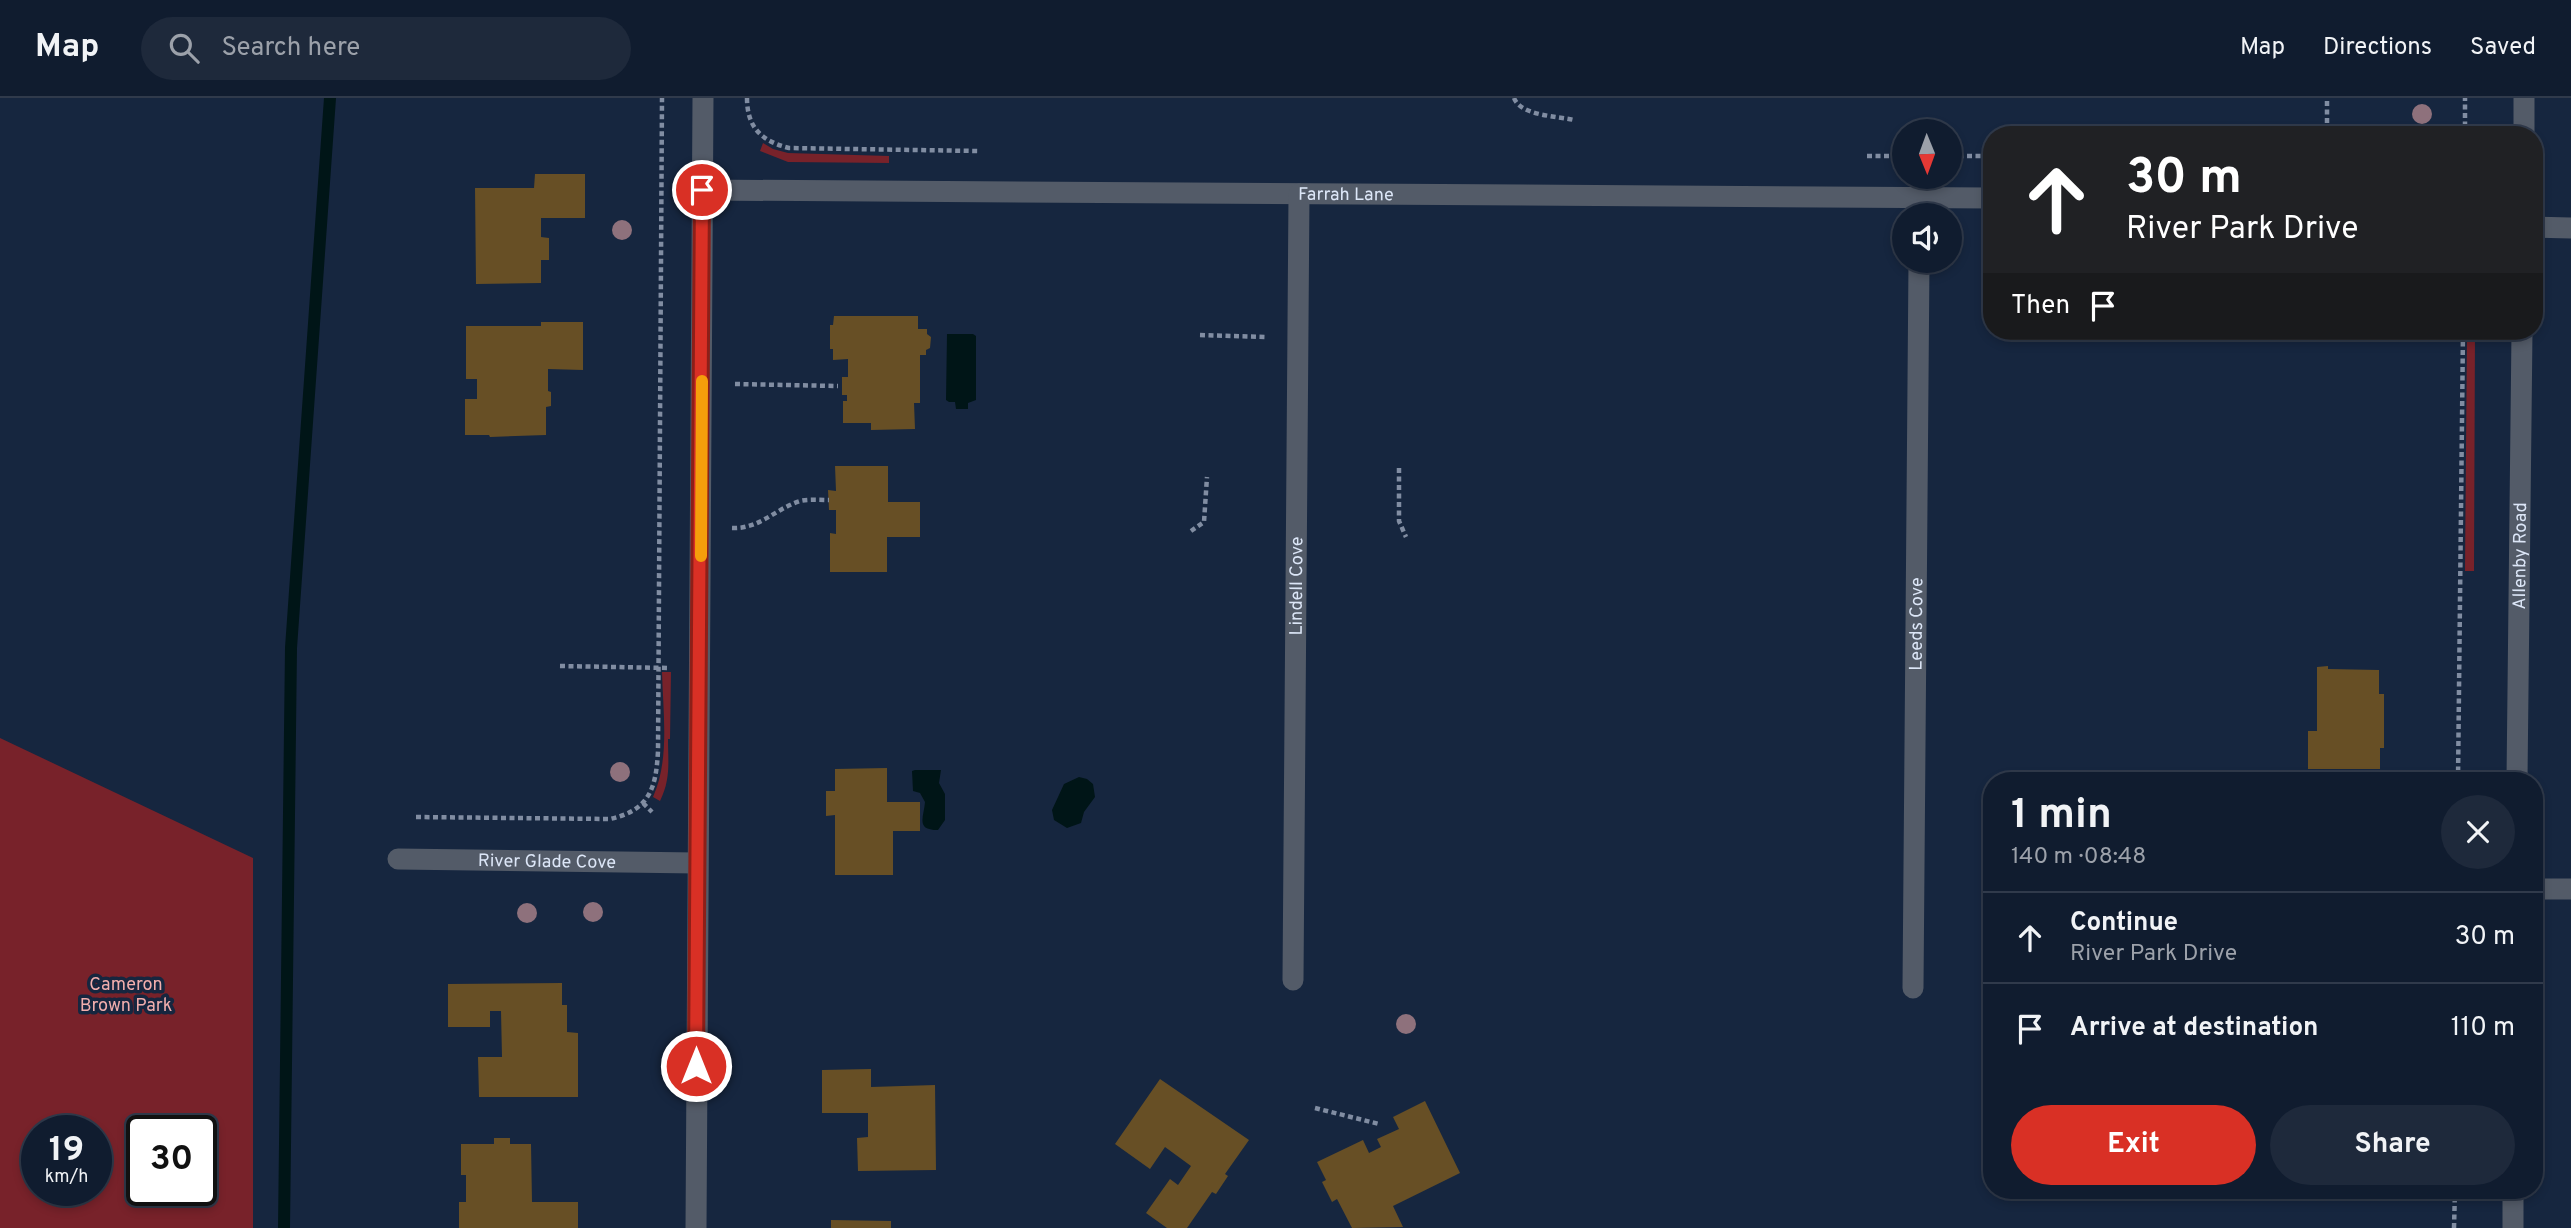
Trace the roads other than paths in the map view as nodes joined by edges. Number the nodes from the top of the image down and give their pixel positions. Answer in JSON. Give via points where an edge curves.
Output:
{"nodes":[{"id":1,"x":703,"y":98,"type":"edge"},
{"id":2,"x":2524,"y":98,"type":"edge"},
{"id":3,"x":2524,"y":126,"type":"edge"},
{"id":4,"x":702,"y":190,"type":"junction"},
{"id":5,"x":1299,"y":194,"type":"junction"},
{"id":6,"x":1983,"y":199,"type":"edge"},
{"id":7,"x":1952,"y":203,"type":"edge"},
{"id":8,"x":1892,"y":206,"type":"edge"},
{"id":9,"x":2543,"y":227,"type":"edge"},
{"id":10,"x":2571,"y":228,"type":"edge"},
{"id":11,"x":1919,"y":273,"type":"edge"},
{"id":12,"x":2522,"y":340,"type":"edge"},
{"id":13,"x":2517,"y":772,"type":"edge"},
{"id":14,"x":398,"y":859,"type":"dead end"},
{"id":15,"x":697,"y":863,"type":"junction"},
{"id":16,"x":2543,"y":889,"type":"edge"},
{"id":17,"x":2571,"y":889,"type":"edge"},
{"id":18,"x":1293,"y":980,"type":"dead end"},
{"id":19,"x":1913,"y":988,"type":"dead end"},
{"id":20,"x":2513,"y":1199,"type":"edge"},
{"id":21,"x":696,"y":1228,"type":"edge"},
{"id":22,"x":2513,"y":1228,"type":"edge"}],
"edges":[{"from":1,"to":4,"type":"street"},
{"from":2,"to":3,"type":"street"},
{"from":4,"to":5,"type":"street","name":"Farrah Lane"},
{"from":4,"to":15,"type":"street"},
{"from":5,"to":8,"type":"street","name":"Farrah Lane"},
{"from":5,"to":18,"type":"street","name":"Lindell Cove"},
{"from":6,"to":7,"type":"street","name":"Farrah Lane"},
{"from":9,"to":10,"type":"street"},
{"from":11,"to":19,"type":"street","name":"Leeds Cove"},
{"from":12,"to":13,"type":"street","name":"Allenby Road"},
{"from":14,"to":15,"type":"street","name":"River Glade Cove"},
{"from":15,"to":21,"type":"street"},
{"from":16,"to":17,"type":"street"},
{"from":20,"to":22,"type":"street"}]}
